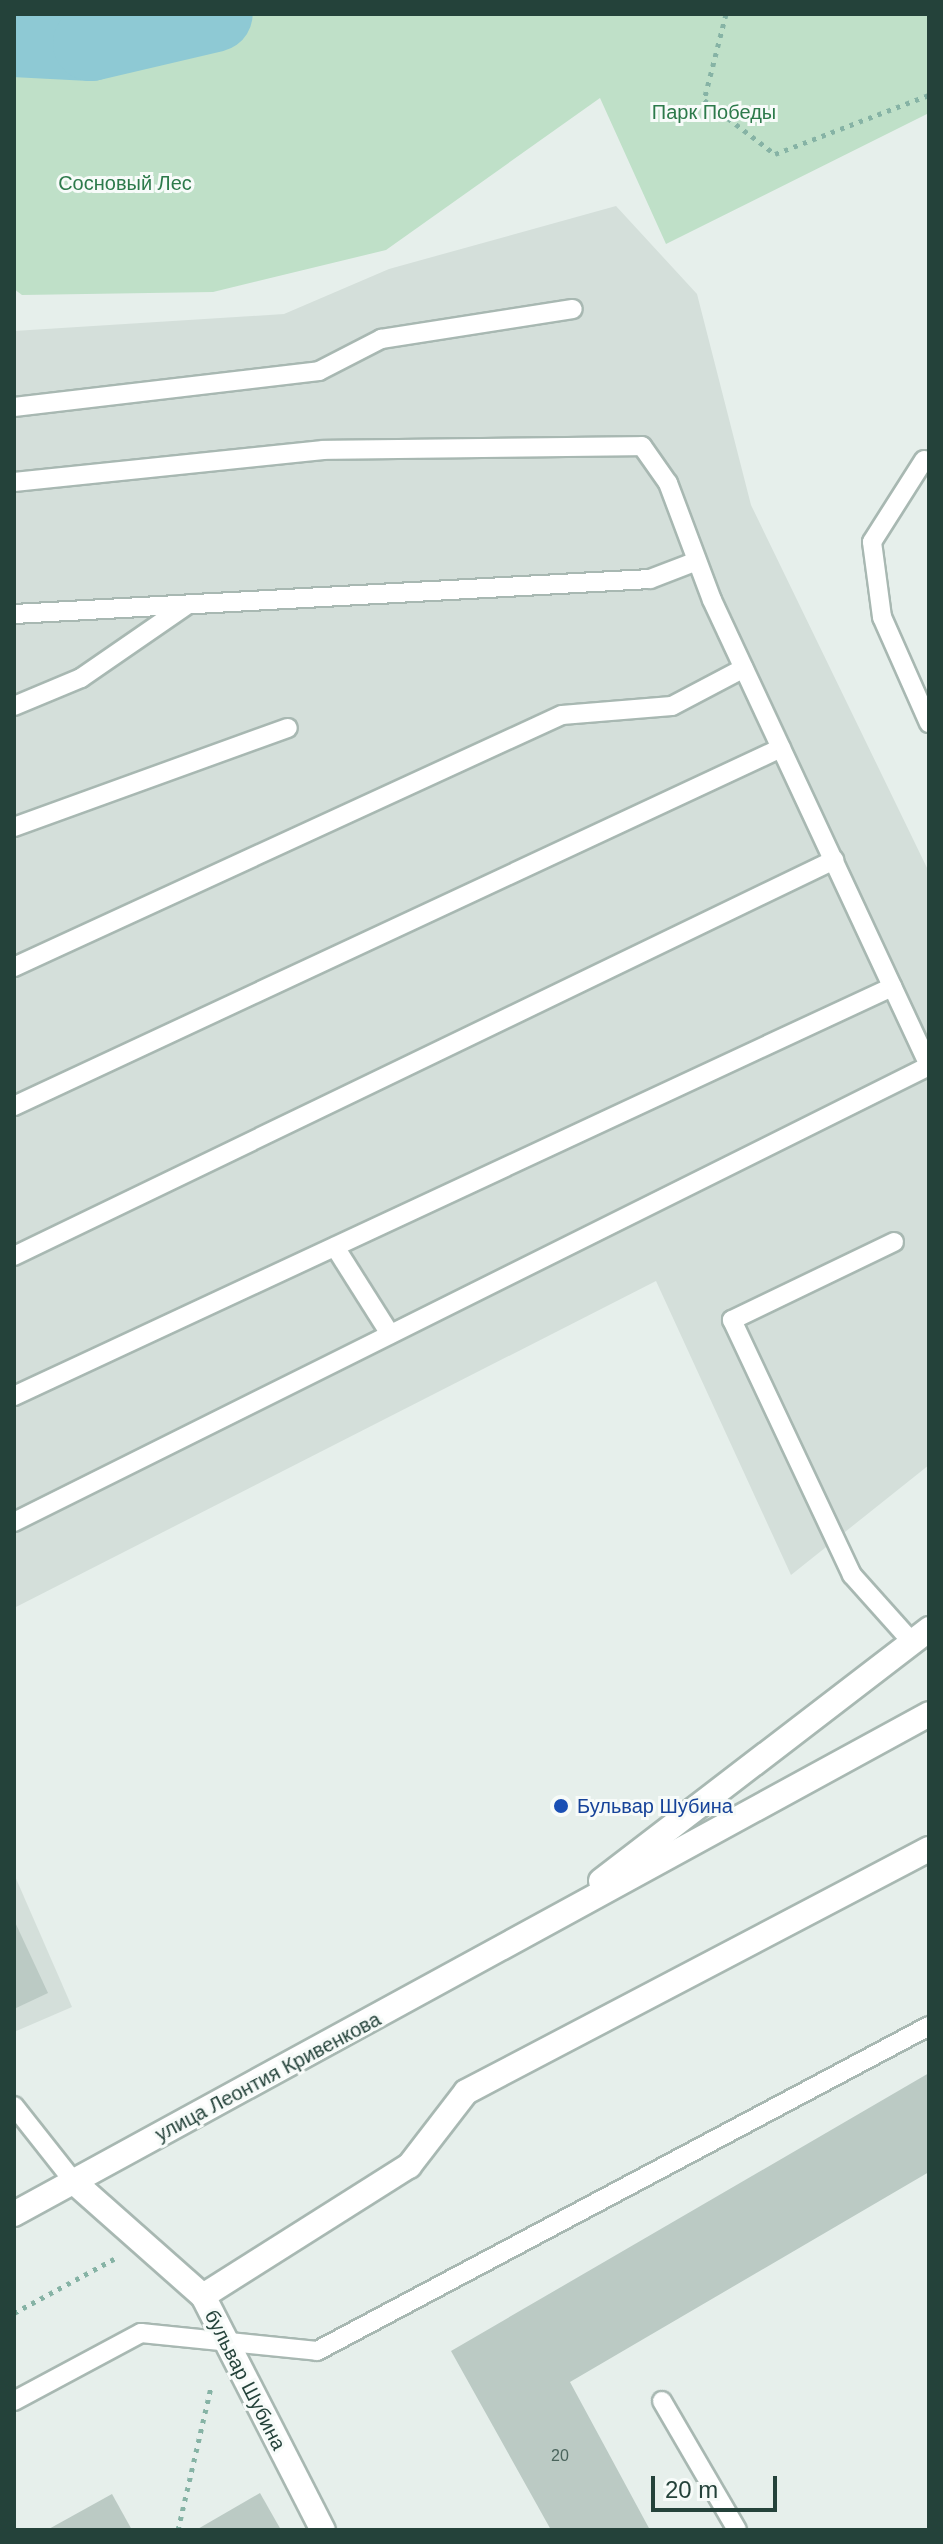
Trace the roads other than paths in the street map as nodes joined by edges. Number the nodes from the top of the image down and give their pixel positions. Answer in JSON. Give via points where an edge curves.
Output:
{"nodes":[{"id":1,"x":573,"y":309,"type":"dead end"},
{"id":2,"x":14,"y":407,"type":"edge"},
{"id":3,"x":924,"y":460,"type":"dead end"},
{"id":4,"x":14,"y":482,"type":"edge"},
{"id":5,"x":697,"y":561,"type":"junction"},
{"id":6,"x":187,"y":605,"type":"junction"},
{"id":7,"x":14,"y":614,"type":"edge"},
{"id":8,"x":744,"y":668,"type":"junction"},
{"id":9,"x":14,"y":706,"type":"edge"},
{"id":10,"x":929,"y":723,"type":"edge"},
{"id":11,"x":288,"y":728,"type":"dead end"},
{"id":12,"x":781,"y":748,"type":"junction"},
{"id":13,"x":14,"y":827,"type":"edge"},
{"id":14,"x":834,"y":860,"type":"junction"},
{"id":15,"x":14,"y":967,"type":"edge"},
{"id":16,"x":892,"y":987,"type":"junction"},
{"id":17,"x":929,"y":1065,"type":"edge"},
{"id":18,"x":14,"y":1106,"type":"edge"},
{"id":19,"x":894,"y":1242,"type":"dead end"},
{"id":20,"x":335,"y":1247,"type":"junction"},
{"id":21,"x":14,"y":1256,"type":"edge"},
{"id":22,"x":390,"y":1334,"type":"junction"},
{"id":23,"x":14,"y":1396,"type":"edge"},
{"id":24,"x":14,"y":1522,"type":"edge"},
{"id":25,"x":921,"y":1636,"type":"edge"},
{"id":26,"x":929,"y":1714,"type":"edge"},
{"id":27,"x":929,"y":1849,"type":"edge"},
{"id":28,"x":522,"y":1940,"type":"junction"},
{"id":29,"x":929,"y":2026,"type":"edge"},
{"id":30,"x":14,"y":2106,"type":"edge"},
{"id":31,"x":74,"y":2182,"type":"junction"},
{"id":32,"x":14,"y":2214,"type":"edge"},
{"id":33,"x":203,"y":2296,"type":"junction"},
{"id":34,"x":221,"y":2342,"type":"junction"},
{"id":35,"x":14,"y":2401,"type":"edge"},
{"id":36,"x":662,"y":2401,"type":"dead end"},
{"id":37,"x":323,"y":2530,"type":"edge"},
{"id":38,"x":737,"y":2530,"type":"edge"}],
"edges":[{"from":1,"to":2,"type":"lane","via":[[381,339],[319,371]]},
{"from":3,"to":10,"type":"lane","via":[[872,542],[882,617]]},
{"from":4,"to":5,"type":"lane","via":[[323,450],[642,446],[668,483]]},
{"from":5,"to":6,"type":"lane","via":[[650,579]]},
{"from":5,"to":8,"type":"lane"},
{"from":6,"to":7,"type":"lane"},
{"from":6,"to":9,"type":"lane","via":[[81,678]]},
{"from":8,"to":12,"type":"lane"},
{"from":8,"to":15,"type":"lane","via":[[672,706],[562,715],[179,886]]},
{"from":11,"to":13,"type":"lane"},
{"from":12,"to":14,"type":"lane"},
{"from":12,"to":18,"type":"lane"},
{"from":14,"to":16,"type":"lane"},
{"from":14,"to":21,"type":"lane"},
{"from":16,"to":17,"type":"lane"},
{"from":16,"to":20,"type":"lane"},
{"from":17,"to":22,"type":"lane"},
{"from":19,"to":25,"type":"lane","via":[[732,1320],[852,1575]]},
{"from":20,"to":22,"type":"lane"},
{"from":20,"to":23,"type":"lane"},
{"from":22,"to":24,"type":"lane"},
{"from":25,"to":28,"type":"main road","name":"улица Леонтия Кривенкова"},
{"from":26,"to":28,"type":"main road","name":"улица Леонтия Кривенкова"},
{"from":27,"to":33,"type":"main road","via":[[466,2092],[409,2166]]},
{"from":28,"to":31,"type":"main road","name":"улица Леонтия Кривенкова"},
{"from":29,"to":34,"type":"lane","via":[[317,2351]]},
{"from":30,"to":31,"type":"lane"},
{"from":31,"to":32,"type":"main road","name":"улица Леонтия Кривенкова"},
{"from":31,"to":33,"type":"main road","name":"бульвар Шубина"},
{"from":33,"to":34,"type":"main road","name":"бульвар Шубина"},
{"from":34,"to":35,"type":"lane","via":[[141,2333]]},
{"from":34,"to":37,"type":"main road","name":"бульвар Шубина"},
{"from":36,"to":38,"type":"lane"}]}
